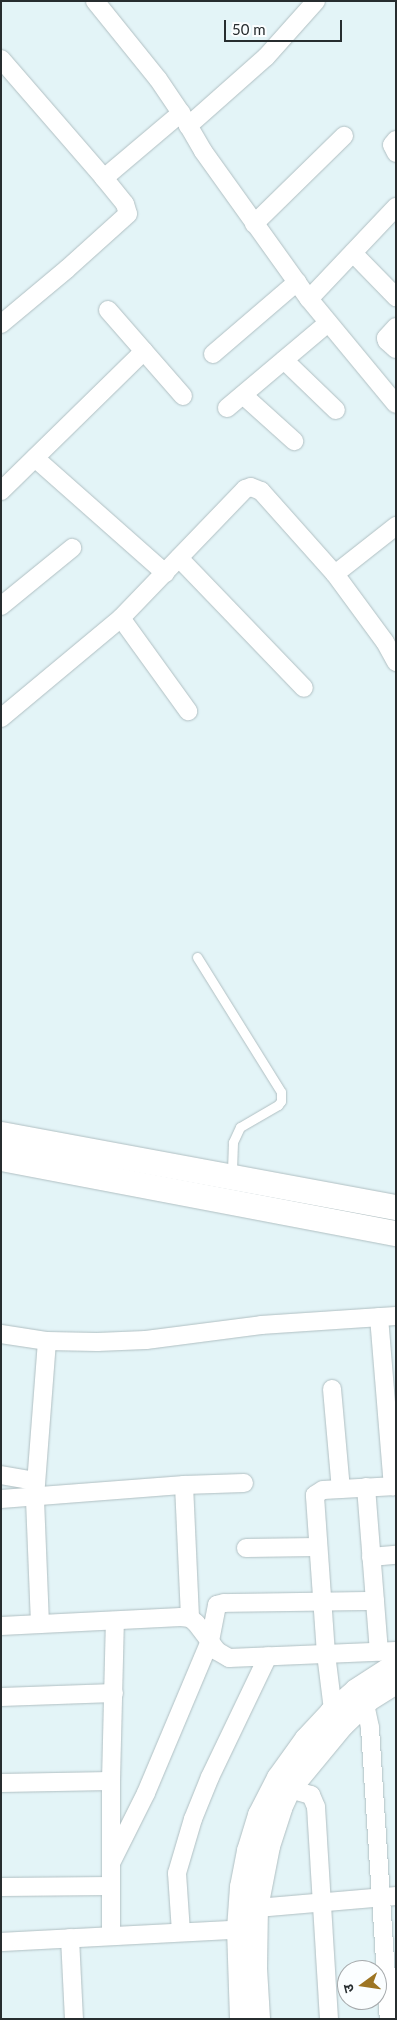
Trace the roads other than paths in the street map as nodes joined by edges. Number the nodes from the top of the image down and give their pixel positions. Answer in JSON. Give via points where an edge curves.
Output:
{"nodes":[{"id":1,"x":94,"y":1,"type":"edge"},
{"id":2,"x":316,"y":1,"type":"edge"},
{"id":3,"x":1,"y":59,"type":"edge"},
{"id":4,"x":184,"y":119,"type":"junction"},
{"id":5,"x":344,"y":136,"type":"dead end"},
{"id":6,"x":396,"y":140,"type":"edge"},
{"id":7,"x":396,"y":152,"type":"edge"},
{"id":8,"x":104,"y":178,"type":"junction"},
{"id":9,"x":396,"y":207,"type":"edge"},
{"id":10,"x":254,"y":224,"type":"junction"},
{"id":11,"x":353,"y":253,"type":"junction"},
{"id":12,"x":297,"y":282,"type":"junction"},
{"id":13,"x":396,"y":297,"type":"edge"},
{"id":14,"x":310,"y":299,"type":"junction"},
{"id":15,"x":108,"y":310,"type":"dead end"},
{"id":16,"x":4,"y":316,"type":"edge"},
{"id":17,"x":328,"y":322,"type":"junction"},
{"id":18,"x":396,"y":327,"type":"edge"},
{"id":19,"x":396,"y":350,"type":"edge"},
{"id":20,"x":144,"y":351,"type":"junction"},
{"id":21,"x":213,"y":354,"type":"dead end"},
{"id":22,"x":284,"y":360,"type":"junction"},
{"id":23,"x":243,"y":395,"type":"junction"},
{"id":24,"x":183,"y":396,"type":"dead end"},
{"id":25,"x":396,"y":404,"type":"edge"},
{"id":26,"x":227,"y":408,"type":"dead end"},
{"id":27,"x":336,"y":410,"type":"dead end"},
{"id":28,"x":294,"y":441,"type":"dead end"},
{"id":29,"x":35,"y":458,"type":"junction"},
{"id":30,"x":1,"y":490,"type":"edge"},
{"id":31,"x":396,"y":526,"type":"edge"},
{"id":32,"x":72,"y":548,"type":"dead end"},
{"id":33,"x":179,"y":558,"type":"junction"},
{"id":34,"x":165,"y":573,"type":"junction"},
{"id":35,"x":335,"y":574,"type":"junction"},
{"id":36,"x":1,"y":606,"type":"edge"},
{"id":37,"x":121,"y":618,"type":"junction"},
{"id":38,"x":396,"y":662,"type":"edge"},
{"id":39,"x":304,"y":688,"type":"dead end"},
{"id":40,"x":4,"y":711,"type":"edge"},
{"id":41,"x":188,"y":711,"type":"dead end"},
{"id":42,"x":198,"y":957,"type":"dead end"},
{"id":43,"x":3,"y":1137,"type":"edge"},
{"id":44,"x":35,"y":1153,"type":"junction"},
{"id":45,"x":232,"y":1176,"type":"junction"},
{"id":46,"x":396,"y":1207,"type":"edge"},
{"id":47,"x":396,"y":1232,"type":"edge"},
{"id":48,"x":387,"y":1316,"type":"edge"},
{"id":49,"x":1,"y":1334,"type":"edge"},
{"id":50,"x":48,"y":1341,"type":"junction"},
{"id":51,"x":332,"y":1389,"type":"dead end"},
{"id":52,"x":1,"y":1475,"type":"edge"},
{"id":53,"x":244,"y":1483,"type":"dead end"},
{"id":54,"x":184,"y":1485,"type":"junction"},
{"id":55,"x":394,"y":1486,"type":"edge"},
{"id":56,"x":366,"y":1487,"type":"junction"},
{"id":57,"x":35,"y":1489,"type":"junction"},
{"id":58,"x":341,"y":1489,"type":"junction"},
{"id":59,"x":1,"y":1499,"type":"edge"},
{"id":60,"x":317,"y":1547,"type":"junction"},
{"id":61,"x":246,"y":1548,"type":"dead end"},
{"id":62,"x":396,"y":1555,"type":"edge"},
{"id":63,"x":371,"y":1557,"type":"junction"},
{"id":64,"x":375,"y":1601,"type":"junction"},
{"id":65,"x":322,"y":1602,"type":"junction"},
{"id":66,"x":190,"y":1618,"type":"junction"},
{"id":67,"x":116,"y":1621,"type":"junction"},
{"id":68,"x":40,"y":1624,"type":"junction"},
{"id":69,"x":1,"y":1626,"type":"edge"},
{"id":70,"x":210,"y":1641,"type":"junction"},
{"id":71,"x":326,"y":1654,"type":"junction"},
{"id":72,"x":390,"y":1655,"type":"edge"},
{"id":73,"x":268,"y":1656,"type":"junction"},
{"id":74,"x":396,"y":1684,"type":"edge"},
{"id":75,"x":114,"y":1692,"type":"junction"},
{"id":76,"x":1,"y":1697,"type":"edge"},
{"id":77,"x":361,"y":1697,"type":"junction"},
{"id":78,"x":333,"y":1710,"type":"junction"},
{"id":79,"x":111,"y":1781,"type":"junction"},
{"id":80,"x":1,"y":1783,"type":"edge"},
{"id":81,"x":290,"y":1790,"type":"junction"},
{"id":82,"x":111,"y":1863,"type":"junction"},
{"id":83,"x":111,"y":1886,"type":"junction"},
{"id":84,"x":1,"y":1887,"type":"edge"},
{"id":85,"x":389,"y":1897,"type":"edge"},
{"id":86,"x":323,"y":1902,"type":"junction"},
{"id":87,"x":250,"y":1922,"type":"junction"},
{"id":88,"x":181,"y":1932,"type":"junction"},
{"id":89,"x":111,"y":1936,"type":"junction"},
{"id":90,"x":70,"y":1938,"type":"junction"},
{"id":91,"x":1,"y":1942,"type":"edge"},
{"id":92,"x":74,"y":2019,"type":"edge"},
{"id":93,"x":241,"y":2019,"type":"edge"},
{"id":94,"x":259,"y":2019,"type":"edge"},
{"id":95,"x":329,"y":2019,"type":"edge"},
{"id":96,"x":389,"y":2019,"type":"edge"}],
"edges":[{"from":1,"to":4,"type":"street","via":[[139,55]]},
{"from":2,"to":4,"type":"street","via":[[266,57]]},
{"from":3,"to":8,"type":"street"},
{"from":4,"to":8,"type":"street"},
{"from":4,"to":10,"type":"street"},
{"from":5,"to":10,"type":"street"},
{"from":6,"to":7,"type":"street","via":[[392,145]]},
{"from":8,"to":16,"type":"street","via":[[128,209],[126,217]]},
{"from":9,"to":11,"type":"street"},
{"from":10,"to":12,"type":"street"},
{"from":11,"to":13,"type":"street"},
{"from":11,"to":14,"type":"street"},
{"from":12,"to":14,"type":"street"},
{"from":12,"to":21,"type":"street"},
{"from":14,"to":17,"type":"street"},
{"from":15,"to":20,"type":"street"},
{"from":17,"to":22,"type":"street"},
{"from":17,"to":25,"type":"street"},
{"from":18,"to":19,"type":"street","via":[[386,338]]},
{"from":20,"to":24,"type":"street"},
{"from":20,"to":29,"type":"street"},
{"from":22,"to":23,"type":"street"},
{"from":22,"to":27,"type":"street"},
{"from":23,"to":26,"type":"street"},
{"from":23,"to":28,"type":"street"},
{"from":29,"to":30,"type":"street"},
{"from":29,"to":34,"type":"street"},
{"from":31,"to":35,"type":"street"},
{"from":32,"to":36,"type":"street"},
{"from":33,"to":34,"type":"street"},
{"from":33,"to":35,"type":"street","via":[[241,492],[251,487],[261,491]]},
{"from":33,"to":39,"type":"street"},
{"from":34,"to":37,"type":"street"},
{"from":35,"to":38,"type":"street"},
{"from":37,"to":40,"type":"street"},
{"from":37,"to":41,"type":"street"},
{"from":42,"to":45,"type":"lane","via":[[281,1092],[278,1105],[240,1127],[233,1142]]},
{"from":43,"to":44,"type":"main road"},
{"from":44,"to":45,"type":"main road"},
{"from":44,"to":47,"type":"main road"},
{"from":45,"to":46,"type":"main road"},
{"from":48,"to":50,"type":"street","via":[[261,1325],[146,1340]]},
{"from":48,"to":55,"type":"street"},
{"from":49,"to":50,"type":"street"},
{"from":50,"to":57,"type":"street"},
{"from":51,"to":58,"type":"street"},
{"from":52,"to":57,"type":"street"},
{"from":53,"to":54,"type":"street"},
{"from":54,"to":57,"type":"street"},
{"from":54,"to":66,"type":"street"},
{"from":55,"to":56,"type":"street"},
{"from":56,"to":58,"type":"street"},
{"from":56,"to":63,"type":"street"},
{"from":57,"to":59,"type":"street"},
{"from":57,"to":68,"type":"street"},
{"from":58,"to":60,"type":"street","via":[[323,1490],[315,1495]]},
{"from":60,"to":61,"type":"street"},
{"from":60,"to":65,"type":"street"},
{"from":62,"to":63,"type":"street"},
{"from":63,"to":64,"type":"street"},
{"from":64,"to":65,"type":"street"},
{"from":64,"to":72,"type":"street"},
{"from":65,"to":70,"type":"street","via":[[221,1604],[215,1610]]},
{"from":65,"to":71,"type":"street"},
{"from":66,"to":67,"type":"street"},
{"from":66,"to":70,"type":"street"},
{"from":67,"to":68,"type":"street"},
{"from":67,"to":75,"type":"street"},
{"from":68,"to":69,"type":"street"},
{"from":70,"to":73,"type":"street","via":[[217,1651],[229,1658]]},
{"from":70,"to":82,"type":"street","via":[[146,1794]]},
{"from":71,"to":72,"type":"street"},
{"from":71,"to":73,"type":"street"},
{"from":71,"to":78,"type":"street"},
{"from":72,"to":77,"type":"street"},
{"from":73,"to":88,"type":"street","via":[[193,1819],[177,1872]]},
{"from":74,"to":77,"type":"street"},
{"from":75,"to":76,"type":"street"},
{"from":75,"to":79,"type":"street"},
{"from":77,"to":78,"type":"street"},
{"from":77,"to":81,"type":"street"},
{"from":77,"to":85,"type":"street","via":[[370,1728]]},
{"from":78,"to":87,"type":"street","via":[[306,1738],[278,1778],[259,1815],[241,1887]]},
{"from":79,"to":80,"type":"street"},
{"from":79,"to":82,"type":"street"},
{"from":81,"to":86,"type":"street","via":[[311,1796],[316,1807]]},
{"from":81,"to":87,"type":"street","via":[[269,1846]]},
{"from":82,"to":83,"type":"street"},
{"from":83,"to":84,"type":"street"},
{"from":83,"to":89,"type":"street"},
{"from":85,"to":86,"type":"street"},
{"from":85,"to":96,"type":"street"},
{"from":86,"to":87,"type":"street"},
{"from":86,"to":95,"type":"street"},
{"from":87,"to":88,"type":"street"},
{"from":87,"to":93,"type":"street"},
{"from":87,"to":94,"type":"street"},
{"from":88,"to":89,"type":"street"},
{"from":89,"to":90,"type":"street"},
{"from":90,"to":91,"type":"street"},
{"from":90,"to":92,"type":"street"}]}
